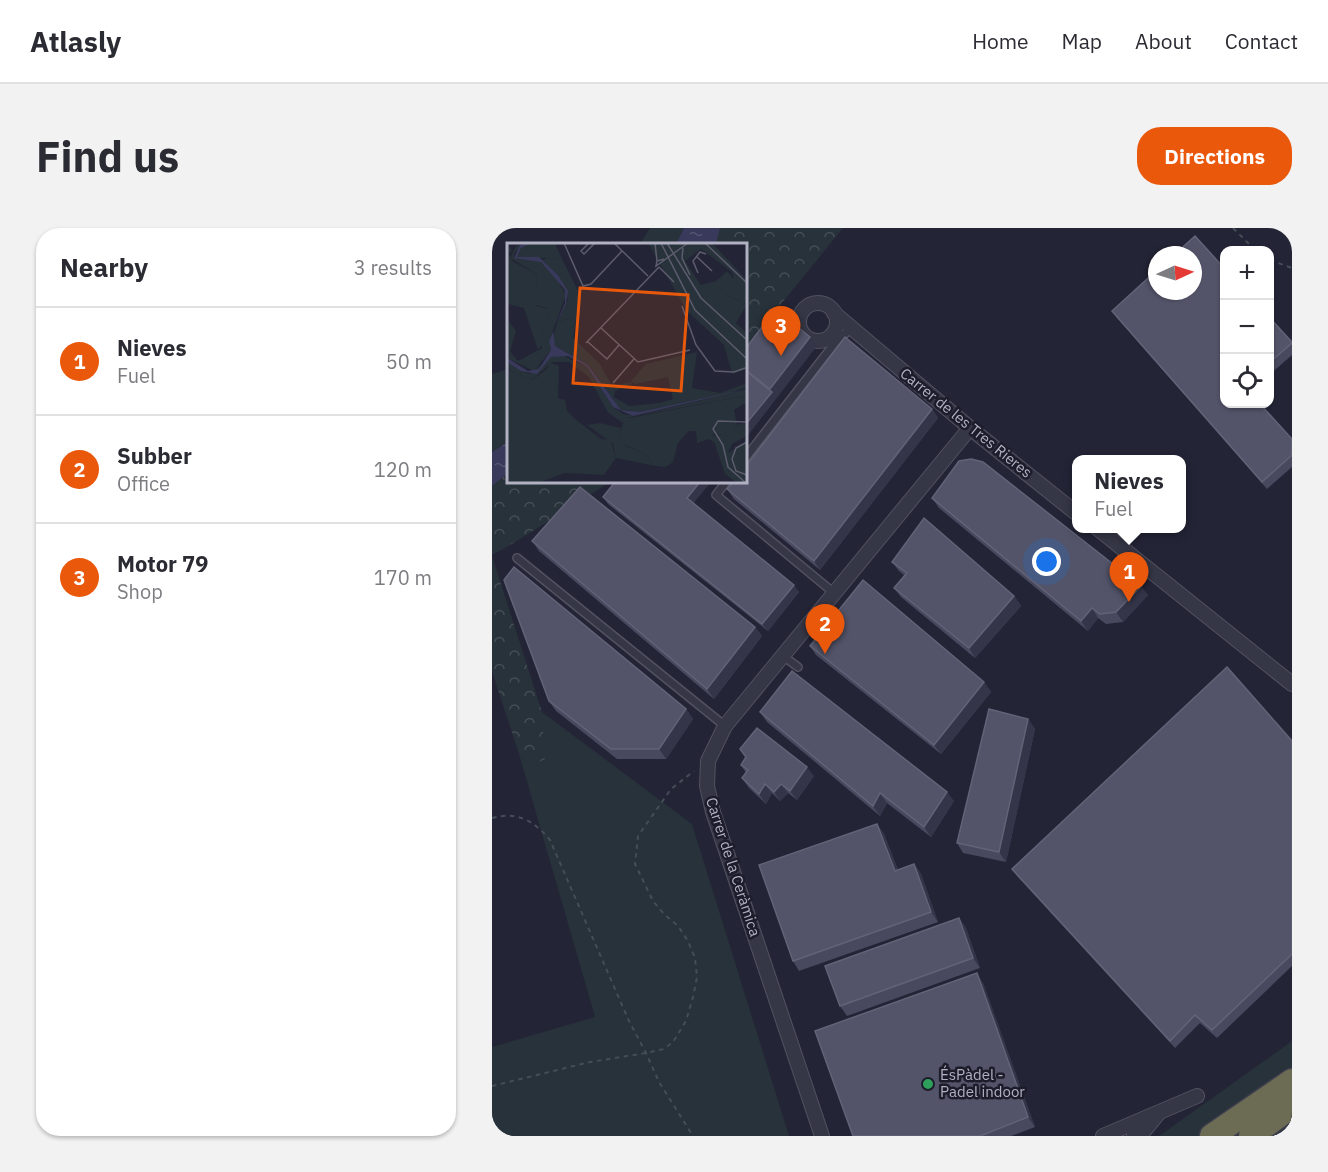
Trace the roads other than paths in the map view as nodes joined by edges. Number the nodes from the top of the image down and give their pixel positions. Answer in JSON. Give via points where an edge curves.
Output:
{"nodes":[{"id":1,"x":834,"y":313,"type":"junction"},
{"id":2,"x":851,"y":332,"type":"junction"},
{"id":3,"x":832,"y":334,"type":"junction"},
{"id":4,"x":970,"y":428,"type":"junction"},
{"id":5,"x":747,"y":456,"type":"edge"},
{"id":6,"x":725,"y":483,"type":"edge"},
{"id":7,"x":1072,"y":509,"type":"edge"},
{"id":8,"x":1102,"y":533,"type":"edge"},
{"id":9,"x":517,"y":558,"type":"dead end"},
{"id":10,"x":834,"y":593,"type":"junction"},
{"id":11,"x":783,"y":656,"type":"junction"},
{"id":12,"x":798,"y":667,"type":"dead end"},
{"id":13,"x":1292,"y":684,"type":"edge"},
{"id":14,"x":725,"y":726,"type":"junction"},
{"id":15,"x":1292,"y":1081,"type":"edge"},
{"id":16,"x":1197,"y":1096,"type":"dead end"},
{"id":17,"x":1292,"y":1106,"type":"edge"},
{"id":18,"x":1161,"y":1111,"type":"junction"},
{"id":19,"x":1106,"y":1135,"type":"edge"},
{"id":20,"x":822,"y":1136,"type":"edge"},
{"id":21,"x":1129,"y":1136,"type":"edge"},
{"id":22,"x":1134,"y":1136,"type":"edge"},
{"id":23,"x":1212,"y":1136,"type":"edge"},
{"id":24,"x":1251,"y":1136,"type":"edge"}],
"edges":[{"from":1,"to":2,"type":"street","name":"Carrer de les Tres Rieres"},
{"from":1,"to":3,"type":"street","via":[[836,324]]},
{"from":1,"to":3,"type":"street","name":"Carrer de les Tres Rieres","via":[[825,304],[812,304],[802,311],[799,323],[808,338]]},
{"from":2,"to":3,"type":"street","name":"Carrer de les Tres Rieres"},
{"from":2,"to":4,"type":"street","name":"Carrer de les Tres Rieres"},
{"from":2,"to":5,"type":"lane","via":[[838,339]]},
{"from":4,"to":7,"type":"street","name":"Carrer de les Tres Rieres"},
{"from":4,"to":10,"type":"street","name":"Carrer de la Ceràmica"},
{"from":6,"to":10,"type":"lane","via":[[716,495]]},
{"from":8,"to":13,"type":"street"},
{"from":9,"to":14,"type":"lane"},
{"from":10,"to":11,"type":"street","name":"Carrer de la Ceràmica"},
{"from":11,"to":12,"type":"lane"},
{"from":11,"to":14,"type":"street","name":"Carrer de la Ceràmica"},
{"from":14,"to":20,"type":"street","name":"Carrer de la Ceràmica","via":[[708,761],[707,786],[713,812]]},
{"from":15,"to":23,"type":"highway"},
{"from":16,"to":18,"type":"street"},
{"from":17,"to":24,"type":"highway"},
{"from":18,"to":19,"type":"street"},
{"from":18,"to":22,"type":"street","via":[[1143,1132]]},
{"from":19,"to":21,"type":"street"}]}
